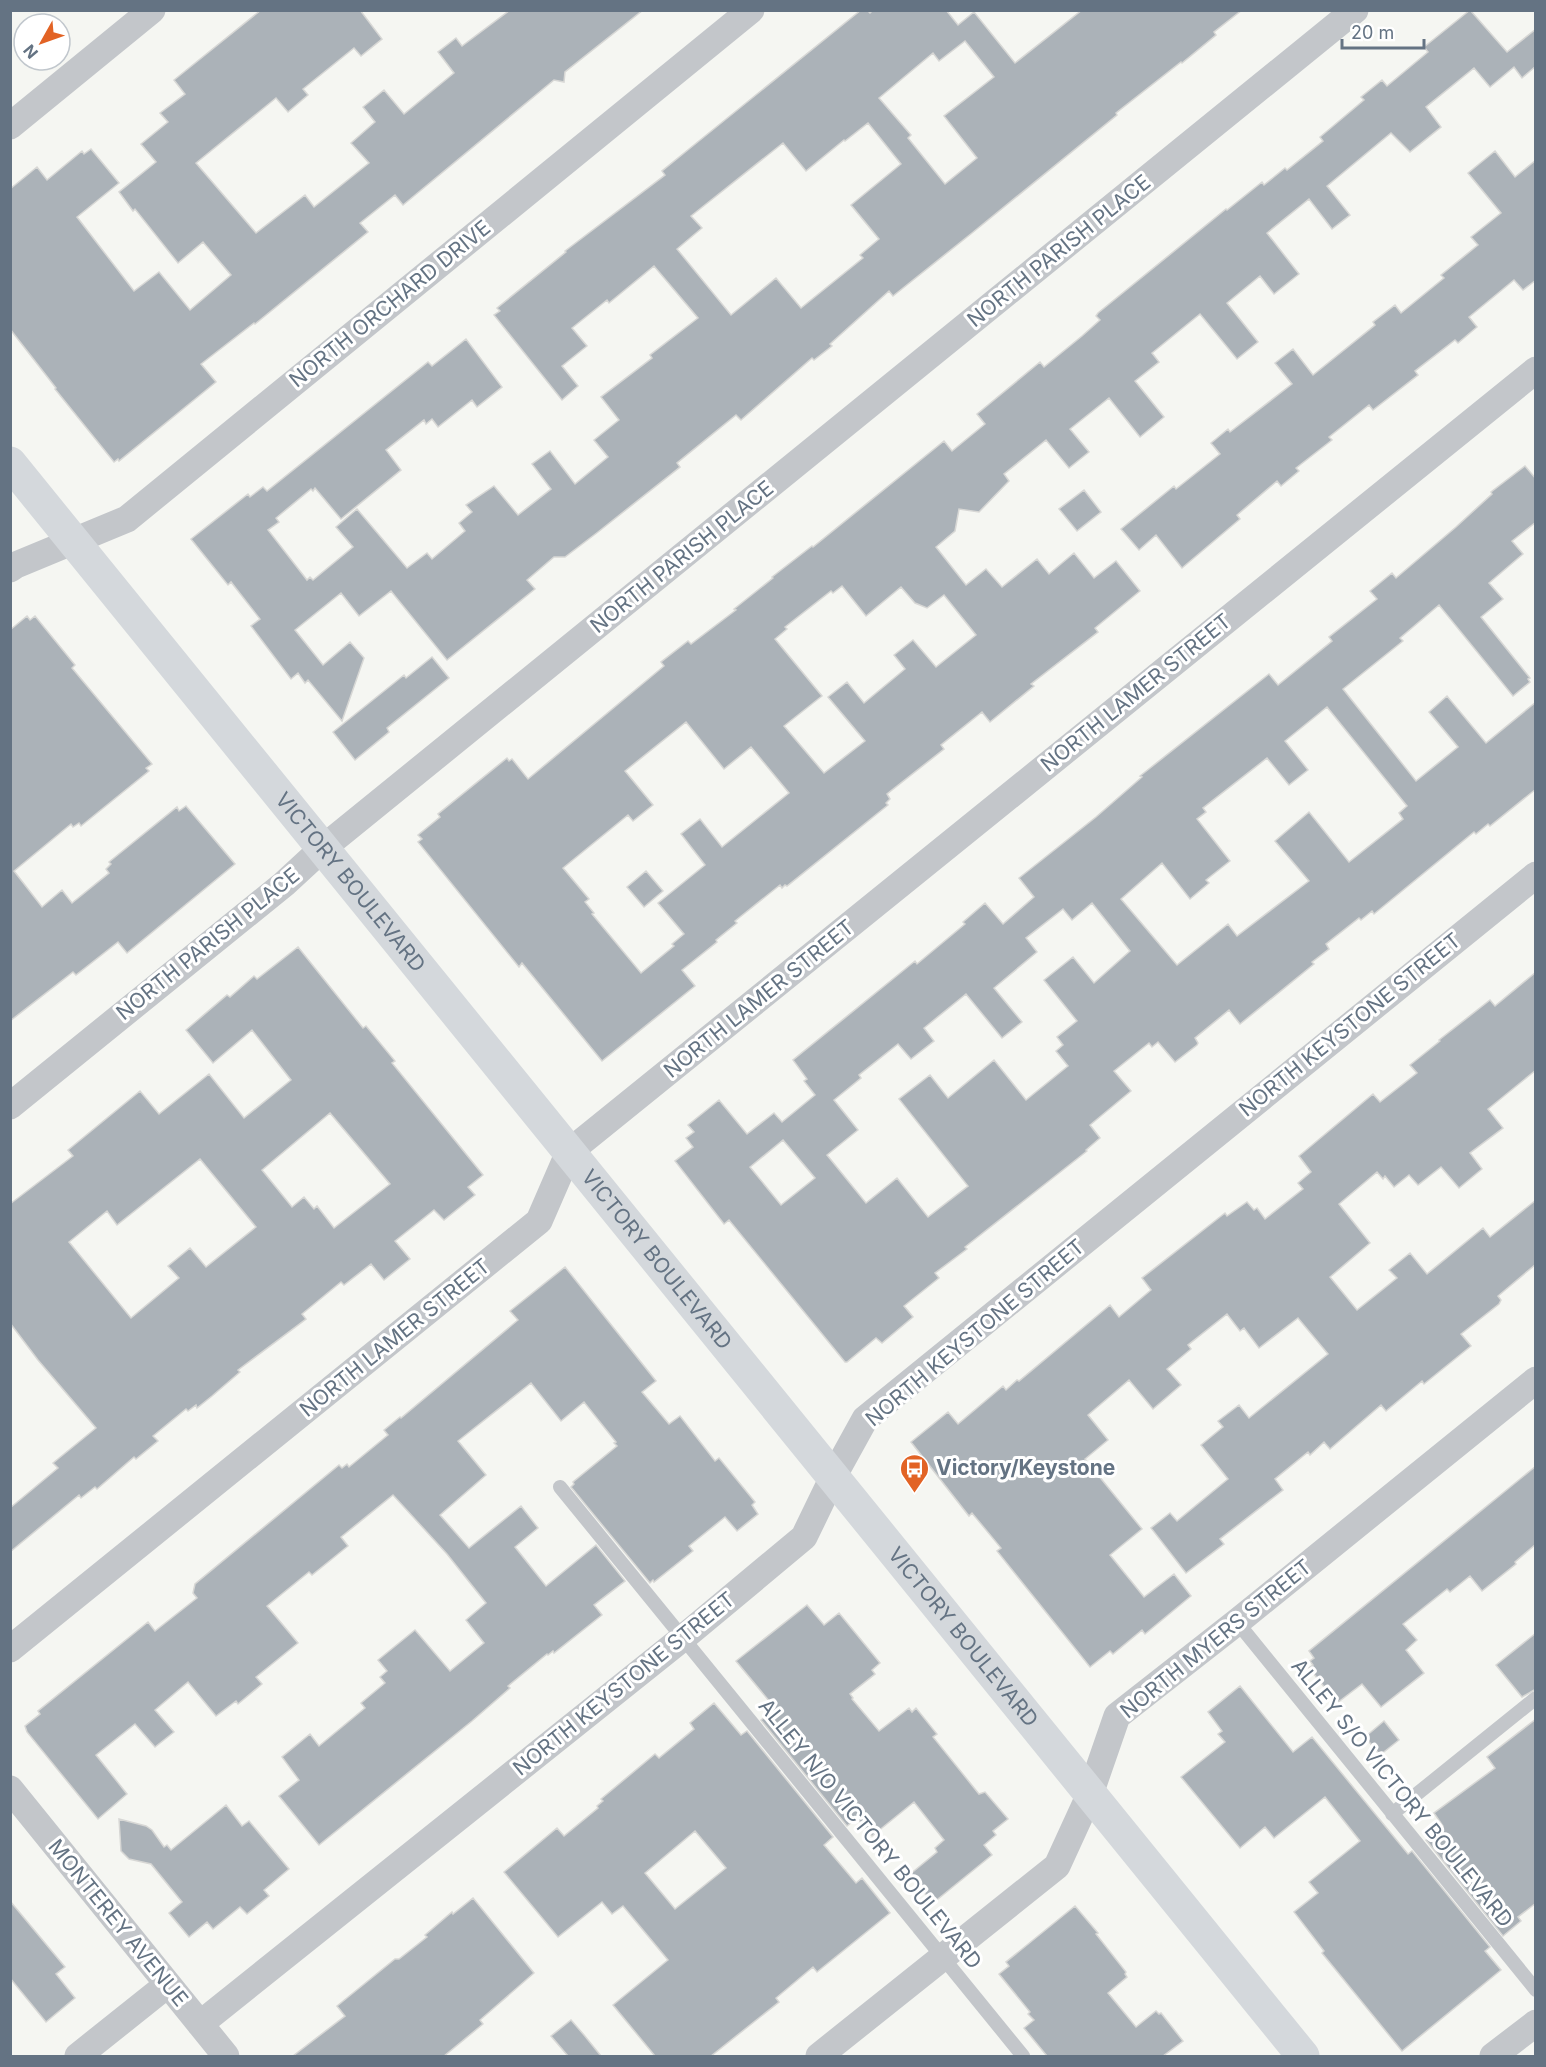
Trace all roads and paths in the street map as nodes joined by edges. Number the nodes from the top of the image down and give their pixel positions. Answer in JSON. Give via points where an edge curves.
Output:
{"nodes":[{"id":1,"x":152,"y":10,"type":"edge"},
{"id":2,"x":751,"y":10,"type":"edge"},
{"id":3,"x":1354,"y":10,"type":"edge"},
{"id":4,"x":10,"y":126,"type":"edge"},
{"id":5,"x":1536,"y":370,"type":"edge"},
{"id":6,"x":10,"y":463,"type":"edge"},
{"id":7,"x":74,"y":541,"type":"junction"},
{"id":8,"x":10,"y":569,"type":"edge"},
{"id":9,"x":323,"y":848,"type":"junction"},
{"id":10,"x":1536,"y":875,"type":"edge"},
{"id":11,"x":10,"y":1106,"type":"edge"},
{"id":12,"x":569,"y":1152,"type":"junction"},
{"id":13,"x":1536,"y":1380,"type":"edge"},
{"id":14,"x":833,"y":1477,"type":"junction"},
{"id":15,"x":560,"y":1487,"type":"dead end"},
{"id":16,"x":1237,"y":1622,"type":"junction"},
{"id":17,"x":684,"y":1637,"type":"junction"},
{"id":18,"x":10,"y":1649,"type":"edge"},
{"id":19,"x":1536,"y":1698,"type":"edge"},
{"id":20,"x":10,"y":1789,"type":"edge"},
{"id":21,"x":1090,"y":1794,"type":"junction"},
{"id":22,"x":1392,"y":1814,"type":"junction"},
{"id":23,"x":942,"y":1956,"type":"junction"},
{"id":24,"x":167,"y":1985,"type":"junction"},
{"id":25,"x":1536,"y":1990,"type":"edge"},
{"id":26,"x":1536,"y":2023,"type":"edge"},
{"id":27,"x":200,"y":2024,"type":"junction"},
{"id":28,"x":78,"y":2056,"type":"edge"},
{"id":29,"x":226,"y":2056,"type":"edge"},
{"id":30,"x":819,"y":2056,"type":"edge"},
{"id":31,"x":1023,"y":2056,"type":"edge"},
{"id":32,"x":1303,"y":2056,"type":"edge"},
{"id":33,"x":1493,"y":2056,"type":"edge"}],
"edges":[{"from":1,"to":4,"type":"street"},
{"from":2,"to":7,"type":"street","name":"NORTH ORCHARD DRIVE","via":[[127,519]]},
{"from":3,"to":9,"type":"street","name":"NORTH PARISH PLACE"},
{"from":5,"to":12,"type":"street","name":"NORTH LAMER STREET"},
{"from":6,"to":7,"type":"main road","name":"VICTORY BOULEVARD"},
{"from":7,"to":8,"type":"street","name":"NORTH ORCHARD DRIVE"},
{"from":7,"to":9,"type":"main road","name":"VICTORY BOULEVARD"},
{"from":9,"to":11,"type":"street","name":"NORTH PARISH PLACE"},
{"from":9,"to":12,"type":"main road","name":"VICTORY BOULEVARD"},
{"from":10,"to":14,"type":"street","name":"NORTH KEYSTONE STREET","via":[[865,1419]]},
{"from":12,"to":14,"type":"main road","name":"VICTORY BOULEVARD"},
{"from":12,"to":18,"type":"street","name":"NORTH LAMER STREET","via":[[539,1221]]},
{"from":13,"to":16,"type":"street","name":"NORTH MYERS STREET"},
{"from":14,"to":17,"type":"street","name":"NORTH KEYSTONE STREET","via":[[804,1537]]},
{"from":14,"to":21,"type":"main road","name":"VICTORY BOULEVARD"},
{"from":15,"to":17,"type":"lane","name":"ALLEY N/O VICTORY BOULEVARD"},
{"from":16,"to":21,"type":"street","name":"NORTH MYERS STREET","via":[[1117,1716]]},
{"from":16,"to":22,"type":"lane","name":"ALLEY S/O VICTORY BOULEVARD"},
{"from":17,"to":23,"type":"lane","name":"ALLEY N/O VICTORY BOULEVARD"},
{"from":17,"to":27,"type":"street","name":"NORTH KEYSTONE STREET"},
{"from":19,"to":22,"type":"lane"},
{"from":20,"to":24,"type":"street","name":"MONTEREY AVENUE"},
{"from":21,"to":23,"type":"street","name":"NORTH MYERS STREET","via":[[1057,1866]]},
{"from":21,"to":32,"type":"main road","name":"VICTORY BOULEVARD"},
{"from":22,"to":25,"type":"lane","name":"ALLEY S/O VICTORY BOULEVARD"},
{"from":23,"to":30,"type":"street","name":"NORTH MYERS STREET"},
{"from":23,"to":31,"type":"lane","name":"ALLEY N/O VICTORY BOULEVARD"},
{"from":24,"to":27,"type":"street","name":"MONTEREY AVENUE"},
{"from":24,"to":28,"type":"street"},
{"from":26,"to":33,"type":"street"},
{"from":27,"to":29,"type":"street","name":"MONTEREY AVENUE"}]}
